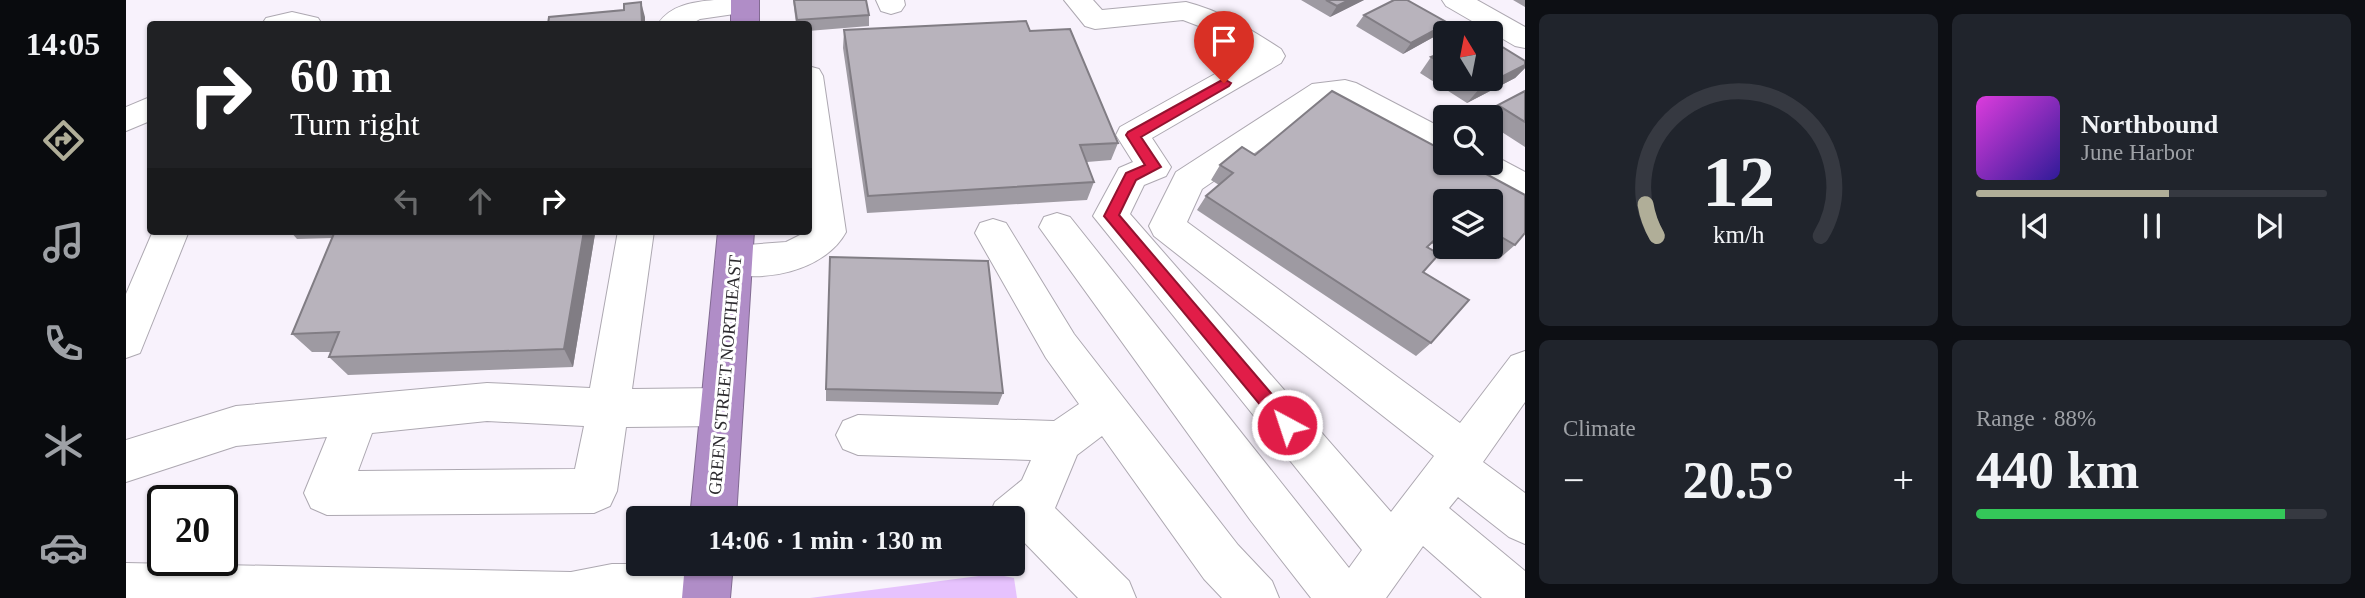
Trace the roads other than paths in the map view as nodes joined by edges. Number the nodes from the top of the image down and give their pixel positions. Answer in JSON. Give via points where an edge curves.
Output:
{"nodes":[{"id":1,"x":1078,"y":0,"type":"edge"},
{"id":2,"x":1456,"y":0,"type":"edge"},
{"id":3,"x":745,"y":10,"type":"edge"},
{"id":4,"x":677,"y":21,"type":"edge"},
{"id":5,"x":1525,"y":39,"type":"edge"},
{"id":6,"x":812,"y":107,"type":"edge"},
{"id":7,"x":147,"y":110,"type":"edge"},
{"id":8,"x":126,"y":120,"type":"edge"},
{"id":9,"x":1433,"y":138,"type":"edge"},
{"id":10,"x":1502,"y":175,"type":"edge"},
{"id":11,"x":1525,"y":187,"type":"edge"},
{"id":12,"x":1056,"y":227,"type":"dead end"},
{"id":13,"x":993,"y":233,"type":"dead end"},
{"id":14,"x":169,"y":235,"type":"edge"},
{"id":15,"x":635,"y":235,"type":"edge"},
{"id":16,"x":735,"y":246,"type":"edge"},
{"id":17,"x":126,"y":341,"type":"edge"},
{"id":18,"x":1525,"y":369,"type":"edge"},
{"id":19,"x":722,"y":407,"type":"junction"},
{"id":20,"x":608,"y":408,"type":"junction"},
{"id":21,"x":1106,"y":409,"type":"junction"},
{"id":22,"x":358,"y":415,"type":"junction"},
{"id":23,"x":858,"y":435,"type":"dead end"},
{"id":24,"x":1061,"y":441,"type":"junction"},
{"id":25,"x":1460,"y":460,"type":"junction"},
{"id":26,"x":126,"y":461,"type":"edge"},
{"id":27,"x":714,"y":506,"type":"edge"},
{"id":28,"x":1025,"y":506,"type":"edge"},
{"id":29,"x":1420,"y":513,"type":"junction"},
{"id":30,"x":1025,"y":520,"type":"edge"},
{"id":31,"x":1525,"y":522,"type":"edge"},
{"id":32,"x":1393,"y":550,"type":"junction"},
{"id":33,"x":707,"y":582,"type":"edge"},
{"id":34,"x":126,"y":587,"type":"edge"},
{"id":35,"x":372,"y":594,"type":"edge"},
{"id":36,"x":571,"y":597,"type":"edge"},
{"id":37,"x":1112,"y":598,"type":"edge"},
{"id":38,"x":1255,"y":598,"type":"edge"},
{"id":39,"x":1342,"y":598,"type":"edge"},
{"id":40,"x":1356,"y":598,"type":"edge"},
{"id":41,"x":1519,"y":598,"type":"edge"}],
"edges":[{"from":1,"to":32,"type":"street","via":[[1095,20],[1186,11],[1227,27],[1270,56],[1132,135],[1154,167],[1131,177],[1111,216]]},
{"from":2,"to":5,"type":"street"},
{"from":3,"to":4,"type":"street","via":[[693,11]]},
{"from":6,"to":16,"type":"street","via":[[828,232],[819,245],[796,255]]},
{"from":7,"to":8,"type":"street"},
{"from":9,"to":25,"type":"street","via":[[1345,90],[1323,91],[1188,181],[1167,226]]},
{"from":10,"to":11,"type":"street"},
{"from":12,"to":39,"type":"street"},
{"from":13,"to":21,"type":"street","via":[[1060,346]]},
{"from":14,"to":17,"type":"street"},
{"from":15,"to":20,"type":"street"},
{"from":16,"to":19,"type":"highway","name":"GREEN STREET NORTHEAST"},
{"from":18,"to":25,"type":"street"},
{"from":19,"to":20,"type":"street"},
{"from":19,"to":27,"type":"highway","name":"GREEN STREET NORTHEAST"},
{"from":20,"to":22,"type":"street","via":[[487,402]]},
{"from":20,"to":22,"type":"street","via":[[594,491],[327,493]]},
{"from":21,"to":24,"type":"street"},
{"from":21,"to":38,"type":"street","via":[[1221,562]]},
{"from":22,"to":26,"type":"street","via":[[236,426]]},
{"from":23,"to":24,"type":"street"},
{"from":24,"to":28,"type":"street","via":[[1038,495]]},
{"from":25,"to":29,"type":"street"},
{"from":25,"to":31,"type":"street"},
{"from":29,"to":32,"type":"street"},
{"from":29,"to":41,"type":"street"},
{"from":30,"to":37,"type":"street"},
{"from":32,"to":40,"type":"street"},
{"from":33,"to":36,"type":"street","via":[[612,588]]},
{"from":34,"to":35,"type":"street"},
{"from":35,"to":36,"type":"street"}]}
